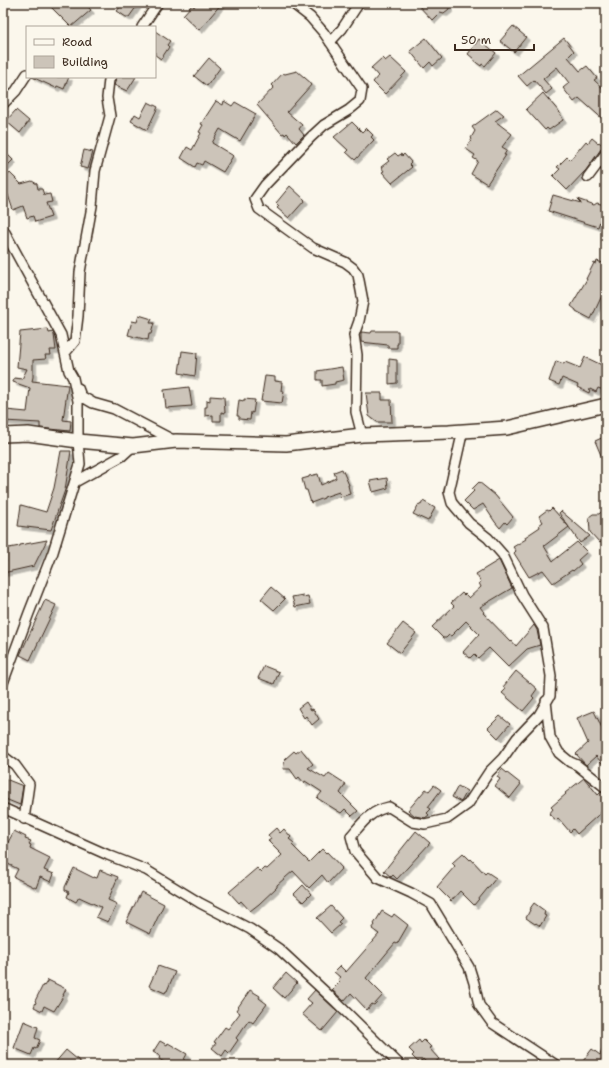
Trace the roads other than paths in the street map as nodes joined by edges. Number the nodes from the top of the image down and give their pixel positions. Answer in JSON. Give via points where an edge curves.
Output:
{"nodes":[{"id":1,"x":158,"y":3,"type":"edge"},
{"id":2,"x":292,"y":3,"type":"edge"},
{"id":3,"x":359,"y":3,"type":"edge"},
{"id":4,"x":143,"y":26,"type":"edge"},
{"id":5,"x":330,"y":42,"type":"junction"},
{"id":6,"x":26,"y":76,"type":"edge"},
{"id":7,"x":110,"y":78,"type":"edge"},
{"id":8,"x":3,"y":104,"type":"edge"},
{"id":9,"x":606,"y":153,"type":"edge"},
{"id":10,"x":588,"y":177,"type":"dead end"},
{"id":11,"x":3,"y":229,"type":"edge"},
{"id":12,"x":65,"y":353,"type":"junction"},
{"id":13,"x":73,"y":378,"type":"junction"},
{"id":14,"x":606,"y":405,"type":"edge"},
{"id":15,"x":463,"y":430,"type":"junction"},
{"id":16,"x":3,"y":435,"type":"edge"},
{"id":17,"x":362,"y":435,"type":"junction"},
{"id":18,"x":78,"y":441,"type":"junction"},
{"id":19,"x":176,"y":441,"type":"junction"},
{"id":20,"x":133,"y":446,"type":"junction"},
{"id":21,"x":75,"y":482,"type":"junction"},
{"id":22,"x":3,"y":683,"type":"edge"},
{"id":23,"x":546,"y":701,"type":"junction"},
{"id":24,"x":3,"y":756,"type":"edge"},
{"id":25,"x":606,"y":788,"type":"edge"},
{"id":26,"x":3,"y":808,"type":"edge"},
{"id":27,"x":24,"y":818,"type":"junction"},
{"id":28,"x":400,"y":1065,"type":"edge"},
{"id":29,"x":556,"y":1065,"type":"edge"}],
"edges":[{"from":1,"to":4,"type":"street"},
{"from":2,"to":5,"type":"street","via":[[310,16]]},
{"from":3,"to":5,"type":"street"},
{"from":5,"to":17,"type":"street","via":[[362,89],[360,101],[311,137],[255,199],[259,209],[312,248],[345,262],[358,275],[362,301],[354,335],[357,355],[356,412]]},
{"from":6,"to":8,"type":"street"},
{"from":7,"to":12,"type":"street","via":[[107,98],[110,116],[95,171],[92,206],[80,272],[74,341]]},
{"from":9,"to":10,"type":"street"},
{"from":11,"to":12,"type":"street","via":[[61,335]]},
{"from":12,"to":13,"type":"street"},
{"from":13,"to":18,"type":"street","via":[[78,401]]},
{"from":13,"to":19,"type":"street","via":[[81,396],[93,403],[114,408]]},
{"from":14,"to":15,"type":"street","via":[[507,428]]},
{"from":15,"to":17,"type":"street"},
{"from":15,"to":23,"type":"street","via":[[449,492],[452,503],[503,555],[522,595],[543,628],[551,676],[550,696]]},
{"from":16,"to":18,"type":"street","via":[[28,434]]},
{"from":17,"to":19,"type":"street","via":[[286,444]]},
{"from":18,"to":20,"type":"street"},
{"from":18,"to":21,"type":"street","via":[[80,464]]},
{"from":19,"to":20,"type":"street"},
{"from":20,"to":21,"type":"street","via":[[122,456]]},
{"from":21,"to":22,"type":"street","via":[[53,552]]},
{"from":23,"to":25,"type":"street","via":[[550,737],[559,753]]},
{"from":23,"to":29,"type":"street","via":[[538,715],[489,772],[468,804],[447,819],[425,824],[413,822],[389,807],[377,809],[351,836],[355,851],[378,878],[431,904],[469,967],[478,1005],[492,1023]]},
{"from":24,"to":27,"type":"street","via":[[15,765],[29,784]]},
{"from":26,"to":27,"type":"street"},
{"from":27,"to":28,"type":"street","via":[[108,856],[146,870],[200,903],[250,929],[279,949]]}]}
